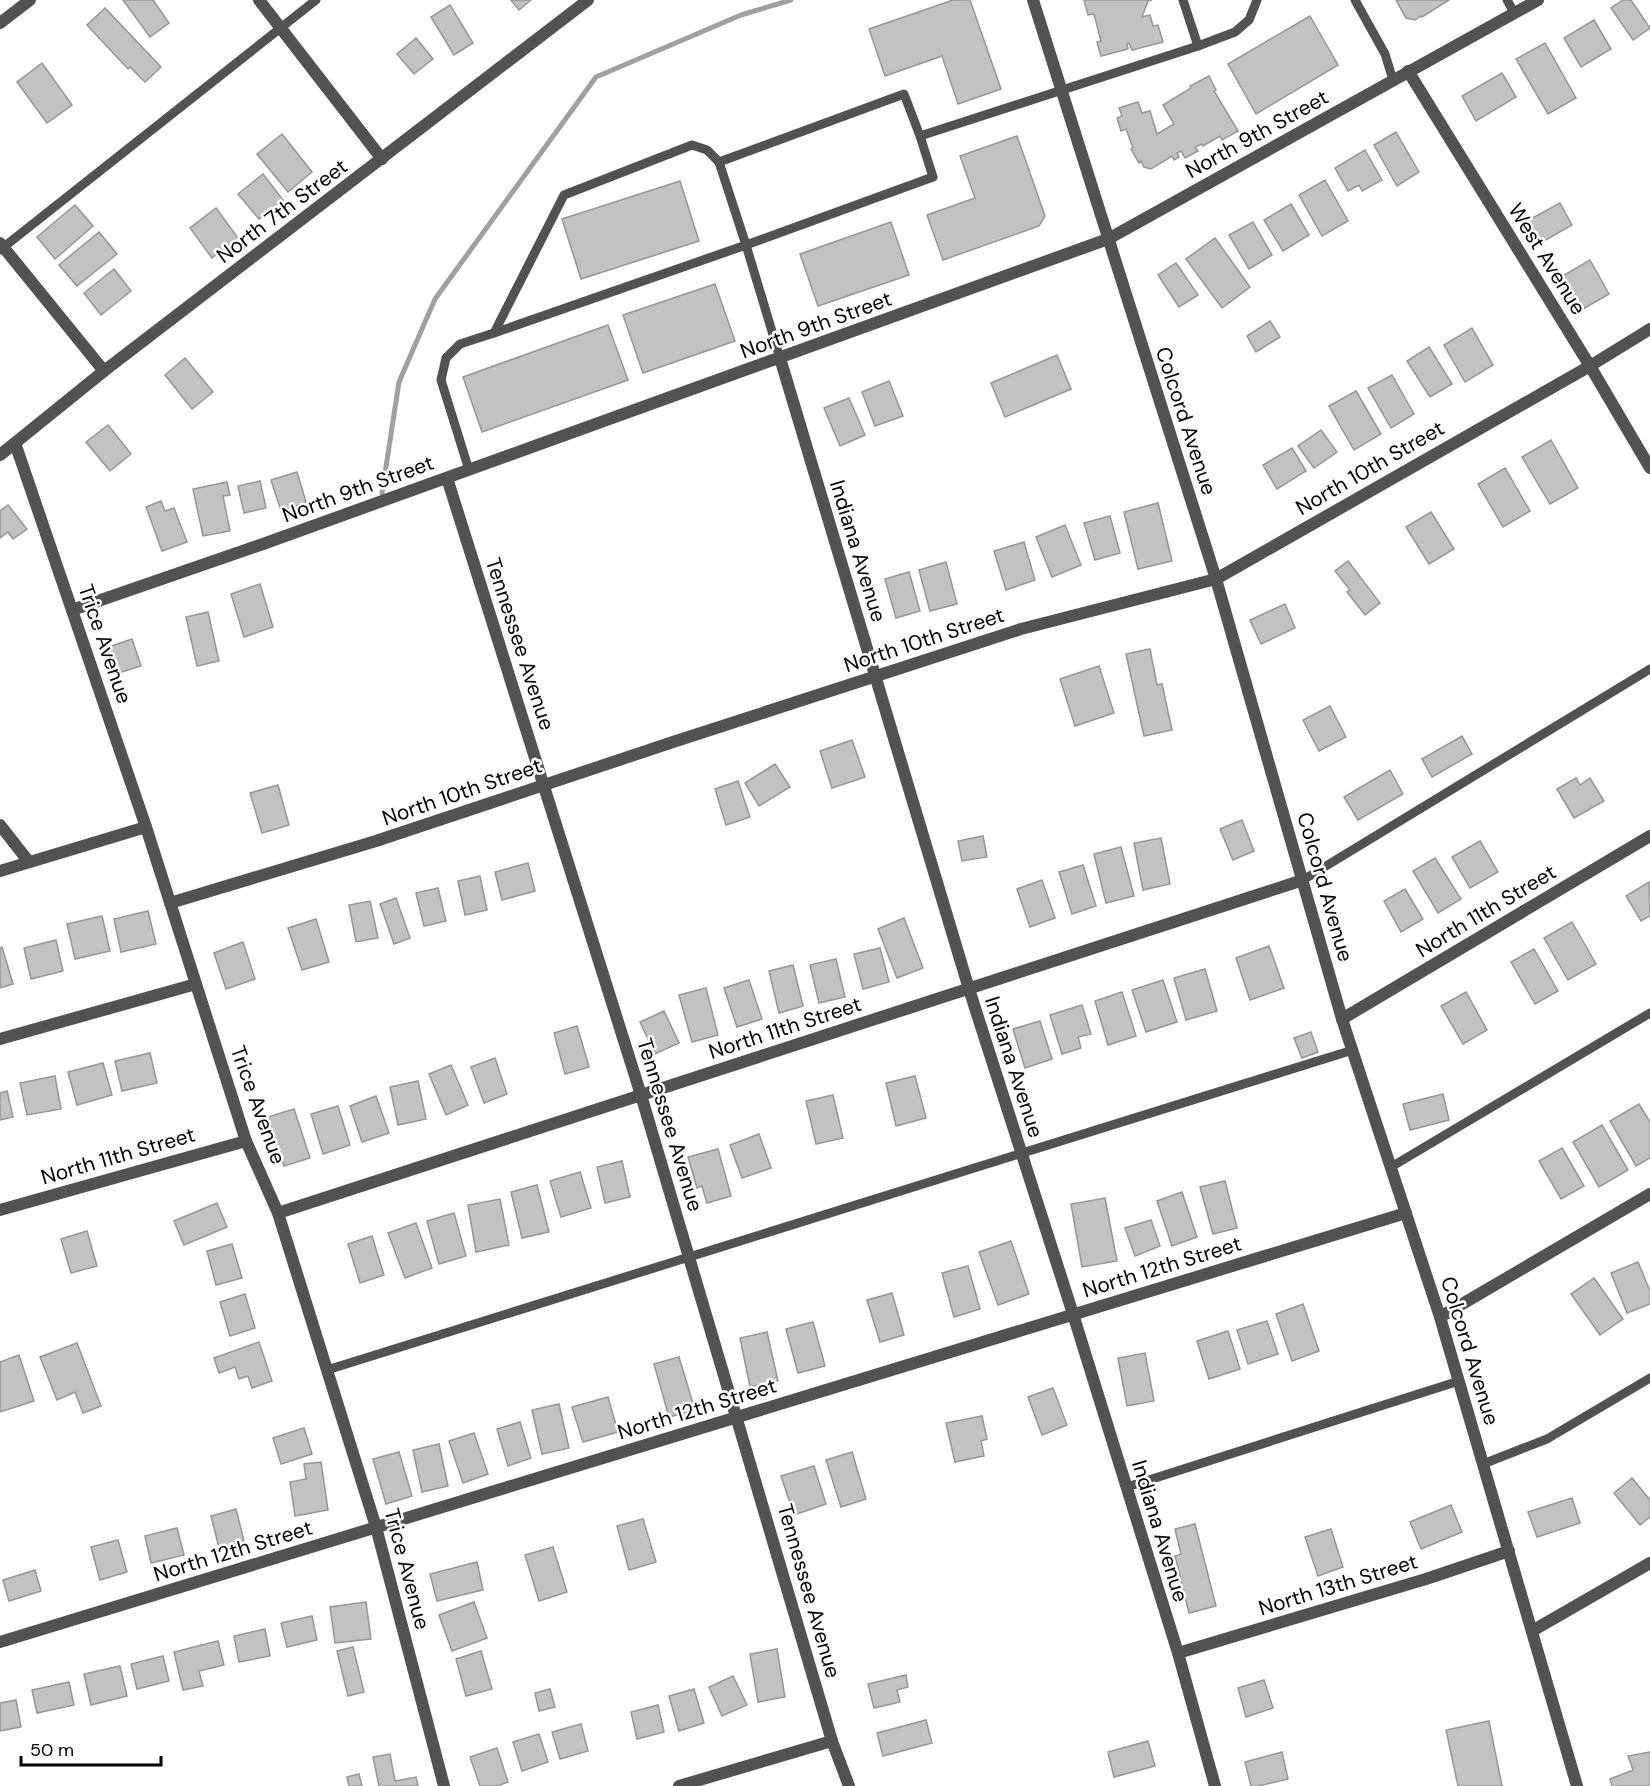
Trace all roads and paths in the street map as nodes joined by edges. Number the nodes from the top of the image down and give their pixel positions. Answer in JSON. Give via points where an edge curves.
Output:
{"nodes":[{"id":1,"x":30,"y":0,"type":"edge"},
{"id":2,"x":259,"y":0,"type":"edge"},
{"id":3,"x":316,"y":0,"type":"edge"},
{"id":4,"x":588,"y":0,"type":"edge"},
{"id":5,"x":1033,"y":0,"type":"edge"},
{"id":6,"x":1183,"y":0,"type":"edge"},
{"id":7,"x":1257,"y":0,"type":"edge"},
{"id":8,"x":1355,"y":0,"type":"edge"},
{"id":9,"x":1507,"y":0,"type":"edge"},
{"id":10,"x":1538,"y":0,"type":"edge"},
{"id":11,"x":1515,"y":14,"type":"junction"},
{"id":12,"x":0,"y":23,"type":"edge"},
{"id":13,"x":280,"y":28,"type":"junction"},
{"id":14,"x":1198,"y":46,"type":"junction"},
{"id":15,"x":1408,"y":71,"type":"junction"},
{"id":16,"x":1393,"y":80,"type":"junction"},
{"id":17,"x":1061,"y":90,"type":"junction"},
{"id":18,"x":920,"y":136,"type":"junction"},
{"id":19,"x":382,"y":159,"type":"junction"},
{"id":20,"x":719,"y":162,"type":"junction"},
{"id":21,"x":1108,"y":239,"type":"junction"},
{"id":22,"x":746,"y":245,"type":"junction"},
{"id":23,"x":1,"y":247,"type":"edge"},
{"id":24,"x":1650,"y":329,"type":"edge"},
{"id":25,"x":494,"y":333,"type":"junction"},
{"id":26,"x":780,"y":358,"type":"junction"},
{"id":27,"x":1590,"y":366,"type":"junction"},
{"id":28,"x":104,"y":371,"type":"junction"},
{"id":29,"x":15,"y":443,"type":"junction"},
{"id":30,"x":0,"y":455,"type":"edge"},
{"id":31,"x":1650,"y":468,"type":"edge"},
{"id":32,"x":469,"y":470,"type":"junction"},
{"id":33,"x":447,"y":478,"type":"junction"},
{"id":34,"x":1216,"y":579,"type":"junction"},
{"id":35,"x":72,"y":610,"type":"junction"},
{"id":36,"x":1650,"y":669,"type":"edge"},
{"id":37,"x":875,"y":676,"type":"junction"},
{"id":38,"x":544,"y":785,"type":"junction"},
{"id":39,"x":0,"y":825,"type":"edge"},
{"id":40,"x":146,"y":827,"type":"junction"},
{"id":41,"x":1650,"y":836,"type":"edge"},
{"id":42,"x":29,"y":862,"type":"junction"},
{"id":43,"x":0,"y":871,"type":"edge"},
{"id":44,"x":1303,"y":880,"type":"junction"},
{"id":45,"x":170,"y":903,"type":"junction"},
{"id":46,"x":196,"y":984,"type":"junction"},
{"id":47,"x":969,"y":989,"type":"junction"},
{"id":48,"x":1650,"y":1013,"type":"edge"},
{"id":49,"x":1342,"y":1019,"type":"junction"},
{"id":50,"x":0,"y":1039,"type":"edge"},
{"id":51,"x":1353,"y":1050,"type":"junction"},
{"id":52,"x":641,"y":1095,"type":"junction"},
{"id":53,"x":246,"y":1141,"type":"junction"},
{"id":54,"x":1021,"y":1153,"type":"junction"},
{"id":55,"x":1391,"y":1167,"type":"junction"},
{"id":56,"x":1650,"y":1194,"type":"edge"},
{"id":57,"x":0,"y":1210,"type":"edge"},
{"id":58,"x":279,"y":1213,"type":"junction"},
{"id":59,"x":1406,"y":1213,"type":"junction"},
{"id":60,"x":690,"y":1259,"type":"junction"},
{"id":61,"x":1074,"y":1314,"type":"junction"},
{"id":62,"x":1440,"y":1317,"type":"junction"},
{"id":63,"x":327,"y":1370,"type":"junction"},
{"id":64,"x":1650,"y":1377,"type":"edge"},
{"id":65,"x":1459,"y":1381,"type":"junction"},
{"id":66,"x":737,"y":1417,"type":"junction"},
{"id":67,"x":1483,"y":1464,"type":"junction"},
{"id":68,"x":1126,"y":1487,"type":"junction"},
{"id":69,"x":376,"y":1527,"type":"junction"},
{"id":70,"x":1509,"y":1551,"type":"junction"},
{"id":71,"x":1650,"y":1563,"type":"edge"},
{"id":72,"x":1532,"y":1632,"type":"junction"},
{"id":73,"x":0,"y":1642,"type":"edge"},
{"id":74,"x":1178,"y":1653,"type":"junction"},
{"id":75,"x":832,"y":1741,"type":"junction"},
{"id":76,"x":444,"y":1786,"type":"edge"},
{"id":77,"x":680,"y":1786,"type":"edge"},
{"id":78,"x":849,"y":1786,"type":"edge"},
{"id":79,"x":1215,"y":1786,"type":"edge"},
{"id":80,"x":1577,"y":1786,"type":"edge"}],
"edges":[{"from":1,"to":12,"type":"street"},
{"from":2,"to":13,"type":"street"},
{"from":3,"to":13,"type":"lane"},
{"from":4,"to":19,"type":"street","name":"North 7th Street"},
{"from":5,"to":17,"type":"street","name":"Colcord Avenue"},
{"from":6,"to":14,"type":"lane"},
{"from":7,"to":14,"type":"lane","via":[[1249,20],[1235,32]]},
{"from":8,"to":16,"type":"lane","via":[[1385,54]]},
{"from":9,"to":11,"type":"lane"},
{"from":10,"to":11,"type":"street","name":"North 9th Street"},
{"from":11,"to":15,"type":"street","name":"North 9th Street"},
{"from":13,"to":19,"type":"street"},
{"from":13,"to":23,"type":"lane"},
{"from":14,"to":17,"type":"lane"},
{"from":15,"to":16,"type":"street","name":"North 9th Street"},
{"from":15,"to":27,"type":"street","name":"West Avenue"},
{"from":16,"to":21,"type":"street","name":"North 9th Street"},
{"from":17,"to":18,"type":"lane"},
{"from":17,"to":21,"type":"street","name":"Colcord Avenue"},
{"from":18,"to":20,"type":"lane","via":[[904,94]]},
{"from":18,"to":22,"type":"lane","via":[[933,177]]},
{"from":19,"to":28,"type":"street","name":"North 7th Street"},
{"from":20,"to":22,"type":"lane"},
{"from":20,"to":25,"type":"lane","via":[[707,150],[692,145],[564,195]]},
{"from":21,"to":26,"type":"street","name":"North 9th Street"},
{"from":21,"to":34,"type":"street","name":"Colcord Avenue"},
{"from":22,"to":25,"type":"lane"},
{"from":22,"to":26,"type":"lane"},
{"from":23,"to":28,"type":"street"},
{"from":24,"to":27,"type":"street","name":"North 10th Street"},
{"from":25,"to":32,"type":"lane","via":[[460,344],[446,358],[441,380]]},
{"from":26,"to":32,"type":"street","name":"North 9th Street"},
{"from":26,"to":37,"type":"street","name":"Indiana Avenue"},
{"from":27,"to":31,"type":"street","name":"West Avenue"},
{"from":27,"to":34,"type":"street","name":"North 10th Street"},
{"from":28,"to":29,"type":"street","name":"North 7th Street"},
{"from":29,"to":30,"type":"street","name":"North 7th Street"},
{"from":29,"to":35,"type":"street","name":"Trice Avenue"},
{"from":32,"to":33,"type":"street","name":"North 9th Street"},
{"from":33,"to":35,"type":"street","name":"North 9th Street"},
{"from":33,"to":38,"type":"street","name":"Tennessee Avenue"},
{"from":34,"to":37,"type":"street","name":"North 10th Street","via":[[1021,629]]},
{"from":34,"to":44,"type":"street","name":"Colcord Avenue"},
{"from":35,"to":40,"type":"street","name":"Trice Avenue"},
{"from":36,"to":44,"type":"lane"},
{"from":37,"to":38,"type":"street","name":"North 10th Street"},
{"from":37,"to":47,"type":"street","name":"Indiana Avenue"},
{"from":38,"to":45,"type":"street","name":"North 10th Street"},
{"from":38,"to":52,"type":"street","name":"Tennessee Avenue"},
{"from":39,"to":42,"type":"street"},
{"from":40,"to":42,"type":"street"},
{"from":40,"to":45,"type":"street","name":"Trice Avenue"},
{"from":41,"to":49,"type":"street","name":"North 11th Street"},
{"from":42,"to":43,"type":"street"},
{"from":44,"to":47,"type":"street","name":"North 11th Street"},
{"from":44,"to":49,"type":"street","name":"Colcord Avenue"},
{"from":45,"to":46,"type":"street","name":"Trice Avenue"},
{"from":46,"to":50,"type":"street"},
{"from":46,"to":53,"type":"street","name":"Trice Avenue"},
{"from":47,"to":52,"type":"street","name":"North 11th Street"},
{"from":47,"to":54,"type":"street","name":"Indiana Avenue"},
{"from":48,"to":55,"type":"lane"},
{"from":49,"to":51,"type":"street","name":"Colcord Avenue"},
{"from":51,"to":54,"type":"lane"},
{"from":51,"to":55,"type":"street","name":"Colcord Avenue"},
{"from":52,"to":58,"type":"street","name":"North 11th Street"},
{"from":52,"to":60,"type":"street","name":"Tennessee Avenue"},
{"from":53,"to":57,"type":"street","name":"North 11th Street"},
{"from":53,"to":58,"type":"street","name":"Trice Avenue"},
{"from":54,"to":60,"type":"lane"},
{"from":54,"to":61,"type":"street","name":"Indiana Avenue"},
{"from":55,"to":59,"type":"street","name":"Colcord Avenue"},
{"from":56,"to":62,"type":"street"},
{"from":58,"to":63,"type":"street","name":"Trice Avenue"},
{"from":59,"to":61,"type":"street","name":"North 12th Street"},
{"from":59,"to":62,"type":"street","name":"Colcord Avenue"},
{"from":60,"to":63,"type":"lane"},
{"from":60,"to":66,"type":"street","name":"Tennessee Avenue"},
{"from":61,"to":66,"type":"street","name":"North 12th Street"},
{"from":61,"to":68,"type":"street","name":"Indiana Avenue"},
{"from":62,"to":65,"type":"street","name":"Colcord Avenue"},
{"from":63,"to":69,"type":"street","name":"Trice Avenue"},
{"from":64,"to":67,"type":"lane","via":[[1547,1439]]},
{"from":65,"to":67,"type":"street","name":"Colcord Avenue"},
{"from":65,"to":68,"type":"lane"},
{"from":66,"to":69,"type":"street","name":"North 12th Street"},
{"from":66,"to":75,"type":"street","name":"Tennessee Avenue"},
{"from":67,"to":70,"type":"street","name":"Colcord Avenue"},
{"from":68,"to":74,"type":"street","name":"Indiana Avenue"},
{"from":69,"to":73,"type":"street","name":"North 12th Street"},
{"from":69,"to":76,"type":"street","name":"Trice Avenue"},
{"from":70,"to":72,"type":"street","name":"Colcord Avenue"},
{"from":70,"to":74,"type":"street","name":"North 13th Street"},
{"from":71,"to":72,"type":"street"},
{"from":72,"to":80,"type":"street","name":"Colcord Avenue"},
{"from":74,"to":79,"type":"street","name":"Indiana Avenue"},
{"from":75,"to":77,"type":"street"},
{"from":75,"to":78,"type":"street","name":"Tennessee Avenue"}]}
